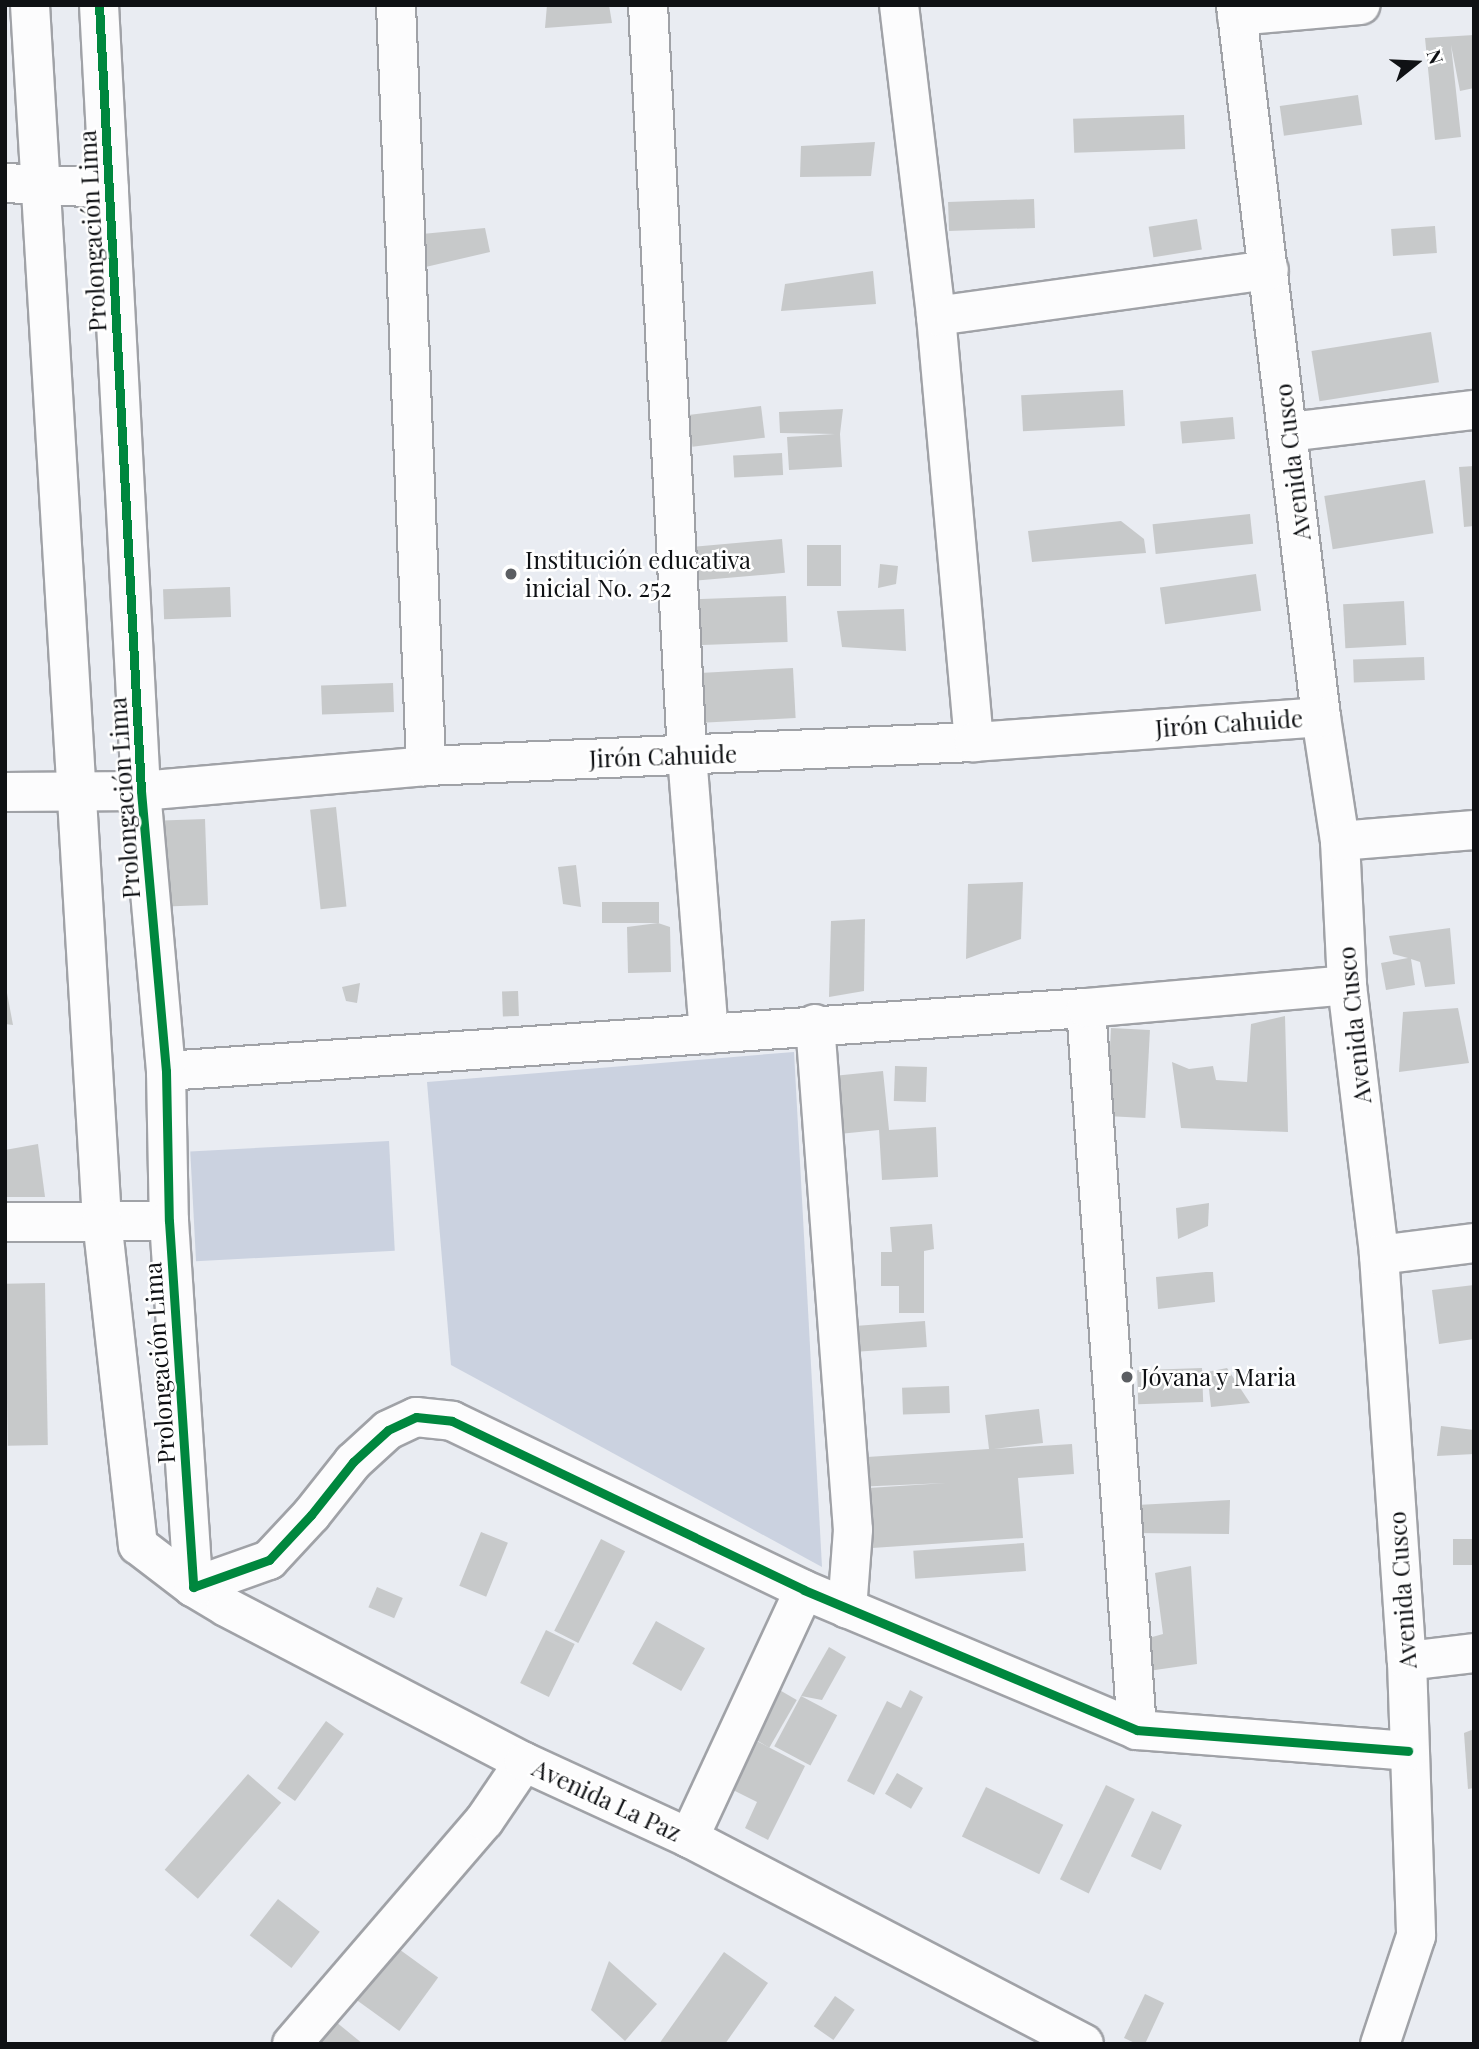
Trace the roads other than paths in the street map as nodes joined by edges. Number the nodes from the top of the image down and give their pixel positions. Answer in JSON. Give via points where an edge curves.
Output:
{"nodes":[{"id":1,"x":30,"y":5,"type":"edge"},
{"id":2,"x":99,"y":5,"type":"edge"},
{"id":3,"x":396,"y":5,"type":"edge"},
{"id":4,"x":648,"y":5,"type":"edge"},
{"id":5,"x":899,"y":5,"type":"edge"},
{"id":6,"x":1360,"y":5,"type":"edge"},
{"id":7,"x":1236,"y":11,"type":"edge"},
{"id":8,"x":23,"y":183,"type":"edge"},
{"id":9,"x":109,"y":188,"type":"junction"},
{"id":10,"x":1269,"y":270,"type":"junction"},
{"id":11,"x":936,"y":316,"type":"junction"},
{"id":12,"x":1474,"y":410,"type":"edge"},
{"id":13,"x":1289,"y":432,"type":"junction"},
{"id":14,"x":1321,"y":717,"type":"junction"},
{"id":15,"x":974,"y":742,"type":"junction"},
{"id":16,"x":687,"y":755,"type":"junction"},
{"id":17,"x":426,"y":766,"type":"junction"},
{"id":18,"x":141,"y":791,"type":"junction"},
{"id":19,"x":5,"y":792,"type":"edge"},
{"id":20,"x":75,"y":793,"type":"junction"},
{"id":21,"x":1474,"y":830,"type":"edge"},
{"id":22,"x":1340,"y":841,"type":"junction"},
{"id":23,"x":1347,"y":985,"type":"junction"},
{"id":24,"x":1086,"y":1008,"type":"junction"},
{"id":25,"x":815,"y":1024,"type":"junction"},
{"id":26,"x":709,"y":1034,"type":"junction"},
{"id":27,"x":166,"y":1071,"type":"junction"},
{"id":28,"x":102,"y":1220,"type":"junction"},
{"id":29,"x":170,"y":1221,"type":"junction"},
{"id":30,"x":5,"y":1222,"type":"edge"},
{"id":31,"x":1474,"y":1243,"type":"edge"},
{"id":32,"x":1379,"y":1255,"type":"junction"},
{"id":33,"x":138,"y":1545,"type":"joint"},
{"id":34,"x":193,"y":1587,"type":"junction"},
{"id":35,"x":804,"y":1590,"type":"junction"},
{"id":36,"x":847,"y":1609,"type":"junction"},
{"id":37,"x":1474,"y":1653,"type":"edge"},
{"id":38,"x":1407,"y":1661,"type":"junction"},
{"id":39,"x":1137,"y":1730,"type":"junction"},
{"id":40,"x":1408,"y":1751,"type":"junction"},
{"id":41,"x":524,"y":1762,"type":"junction"},
{"id":42,"x":689,"y":1838,"type":"junction"},
{"id":43,"x":292,"y":2044,"type":"edge"},
{"id":44,"x":1084,"y":2044,"type":"edge"},
{"id":45,"x":1380,"y":2044,"type":"edge"}],
"edges":[{"from":1,"to":8,"type":"street","name":"Prolongación Lima"},
{"from":2,"to":9,"type":"street","name":"Prolongación Lima"},
{"from":3,"to":17,"type":"street"},
{"from":4,"to":16,"type":"street"},
{"from":5,"to":11,"type":"street"},
{"from":6,"to":7,"type":"street"},
{"from":7,"to":10,"type":"street","name":"Avenida Cusco"},
{"from":8,"to":9,"type":"street"},
{"from":8,"to":20,"type":"street","name":"Prolongación Lima"},
{"from":9,"to":18,"type":"street","name":"Prolongación Lima"},
{"from":10,"to":11,"type":"street"},
{"from":10,"to":13,"type":"street","name":"Avenida Cusco"},
{"from":11,"to":15,"type":"street"},
{"from":12,"to":13,"type":"street"},
{"from":13,"to":14,"type":"street","name":"Avenida Cusco"},
{"from":14,"to":15,"type":"street","name":"Jirón Cahuide"},
{"from":14,"to":22,"type":"street","name":"Avenida Cusco"},
{"from":15,"to":16,"type":"street","name":"Jirón Cahuide"},
{"from":16,"to":17,"type":"street","name":"Jirón Cahuide"},
{"from":16,"to":26,"type":"street"},
{"from":17,"to":18,"type":"street","name":"Jirón Cahuide"},
{"from":18,"to":20,"type":"street","name":"Jirón Cahuide"},
{"from":18,"to":27,"type":"street","name":"Prolongación Lima"},
{"from":19,"to":20,"type":"street","name":"Jirón Cahuide"},
{"from":20,"to":28,"type":"street","name":"Prolongación Lima"},
{"from":21,"to":22,"type":"street"},
{"from":22,"to":23,"type":"street","name":"Avenida Cusco"},
{"from":23,"to":24,"type":"street"},
{"from":23,"to":32,"type":"street","name":"Avenida Cusco"},
{"from":24,"to":25,"type":"street"},
{"from":24,"to":39,"type":"street"},
{"from":25,"to":26,"type":"street"},
{"from":25,"to":36,"type":"street","via":[[853,1530]]},
{"from":26,"to":27,"type":"street"},
{"from":27,"to":29,"type":"street","name":"Prolongación Lima"},
{"from":28,"to":29,"type":"street"},
{"from":28,"to":30,"type":"street"},
{"from":28,"to":33,"type":"street","name":"Prolongación Lima"},
{"from":29,"to":34,"type":"street","name":"Prolongación Lima"},
{"from":31,"to":32,"type":"street"},
{"from":32,"to":38,"type":"street","name":"Avenida Cusco"},
{"from":33,"to":34,"type":"street","name":"Avenida La Paz"},
{"from":34,"to":35,"type":"street","via":[[269,1560],[353,1462],[388,1430],[416,1417],[452,1421]]},
{"from":34,"to":41,"type":"street","name":"Avenida La Paz"},
{"from":35,"to":36,"type":"street"},
{"from":35,"to":42,"type":"street"},
{"from":36,"to":39,"type":"street"},
{"from":37,"to":38,"type":"street"},
{"from":38,"to":40,"type":"street","name":"Avenida Cusco"},
{"from":39,"to":40,"type":"street"},
{"from":40,"to":45,"type":"street","name":"Avenida Cusco","via":[[1416,1936]]},
{"from":41,"to":42,"type":"street","name":"Avenida La Paz"},
{"from":41,"to":43,"type":"street","via":[[484,1821]]},
{"from":42,"to":44,"type":"street","name":"Avenida La Paz"}]}
